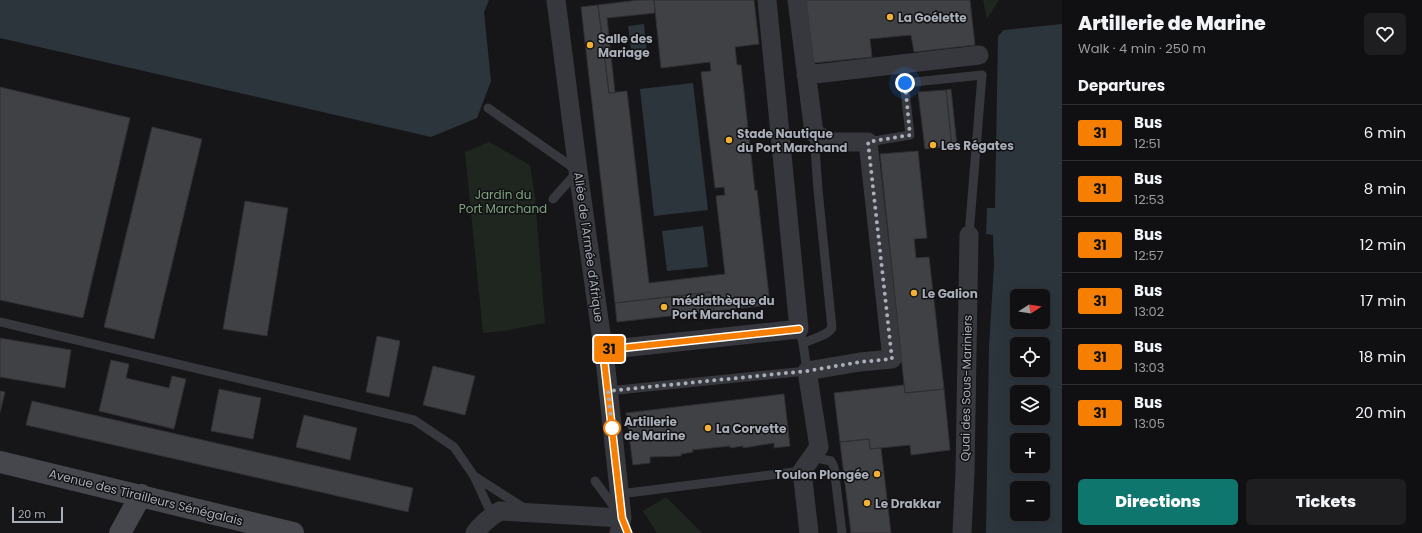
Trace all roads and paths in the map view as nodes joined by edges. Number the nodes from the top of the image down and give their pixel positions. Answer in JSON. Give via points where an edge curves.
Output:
{"nodes":[{"id":1,"x":556,"y":0,"type":"edge"},
{"id":2,"x":767,"y":0,"type":"edge"},
{"id":3,"x":797,"y":0,"type":"edge"},
{"id":4,"x":979,"y":55,"type":"dead end"},
{"id":5,"x":902,"y":64,"type":"junction"},
{"id":6,"x":806,"y":76,"type":"junction"},
{"id":7,"x":905,"y":83,"type":"junction"},
{"id":8,"x":488,"y":108,"type":"dead end"},
{"id":9,"x":814,"y":133,"type":"junction"},
{"id":10,"x":868,"y":142,"type":"junction"},
{"id":11,"x":578,"y":171,"type":"junction"},
{"id":12,"x":554,"y":198,"type":"dead end"},
{"id":13,"x":969,"y":235,"type":"joint"},
{"id":14,"x":0,"y":322,"type":"edge"},
{"id":15,"x":801,"y":336,"type":"junction"},
{"id":16,"x":603,"y":350,"type":"junction"},
{"id":17,"x":807,"y":371,"type":"junction"},
{"id":18,"x":608,"y":391,"type":"junction"},
{"id":19,"x":0,"y":462,"type":"edge"},
{"id":20,"x":807,"y":464,"type":"junction"},
{"id":21,"x":474,"y":476,"type":"junction"},
{"id":22,"x":595,"y":481,"type":"dead end"},
{"id":23,"x":620,"y":494,"type":"junction"},
{"id":24,"x":141,"y":495,"type":"junction"},
{"id":25,"x":532,"y":513,"type":"junction"},
{"id":26,"x":492,"y":516,"type":"junction"},
{"id":27,"x":623,"y":528,"type":"edge"},
{"id":28,"x":120,"y":533,"type":"edge"},
{"id":29,"x":293,"y":533,"type":"edge"},
{"id":30,"x":475,"y":533,"type":"edge"},
{"id":31,"x":809,"y":533,"type":"edge"},
{"id":32,"x":842,"y":533,"type":"edge"},
{"id":33,"x":962,"y":533,"type":"edge"}],
"edges":[{"from":1,"to":11,"type":"street","name":"Allée de l'Armée d'Afrique"},
{"from":2,"to":15,"type":"street"},
{"from":3,"to":6,"type":"street"},
{"from":4,"to":5,"type":"street"},
{"from":5,"to":6,"type":"street"},
{"from":5,"to":7,"type":"lane"},
{"from":6,"to":9,"type":"street"},
{"from":7,"to":10,"type":"lane","via":[[910,135]]},
{"from":7,"to":13,"type":"lane","name":"Quai des Sous-Mariniers","via":[[982,74]]},
{"from":8,"to":11,"type":"lane"},
{"from":9,"to":10,"type":"street","via":[[829,142]]},
{"from":9,"to":15,"type":"lane","via":[[832,328],[823,335]]},
{"from":10,"to":17,"type":"street","via":[[892,359]]},
{"from":11,"to":12,"type":"lane"},
{"from":11,"to":16,"type":"street","name":"Allée de l'Armée d'Afrique"},
{"from":13,"to":33,"type":"street","name":"Quai des Sous-Mariniers"},
{"from":14,"to":21,"type":"lane","via":[[414,420],[454,447]]},
{"from":15,"to":16,"type":"street"},
{"from":15,"to":17,"type":"lane"},
{"from":16,"to":18,"type":"street","name":"Allée de l'Armée d'Afrique"},
{"from":17,"to":18,"type":"lane"},
{"from":17,"to":20,"type":"street","via":[[819,447]]},
{"from":18,"to":23,"type":"street","name":"Allée de l'Armée d'Afrique"},
{"from":19,"to":24,"type":"main road","name":"Avenue des Tirailleurs Sénégalais"},
{"from":20,"to":23,"type":"lane"},
{"from":20,"to":31,"type":"street"},
{"from":20,"to":32,"type":"lane","via":[[831,461],[834,467]]},
{"from":21,"to":25,"type":"lane"},
{"from":21,"to":26,"type":"lane"},
{"from":22,"to":27,"type":"lane"},
{"from":23,"to":27,"type":"street","name":"Allée de l'Armée d'Afrique"},
{"from":24,"to":28,"type":"main road"},
{"from":24,"to":29,"type":"main road","name":"Avenue des Tirailleurs Sénégalais"},
{"from":25,"to":26,"type":"street","via":[[500,511]]},
{"from":25,"to":27,"type":"street"},
{"from":26,"to":30,"type":"street","via":[[480,525]]}]}
